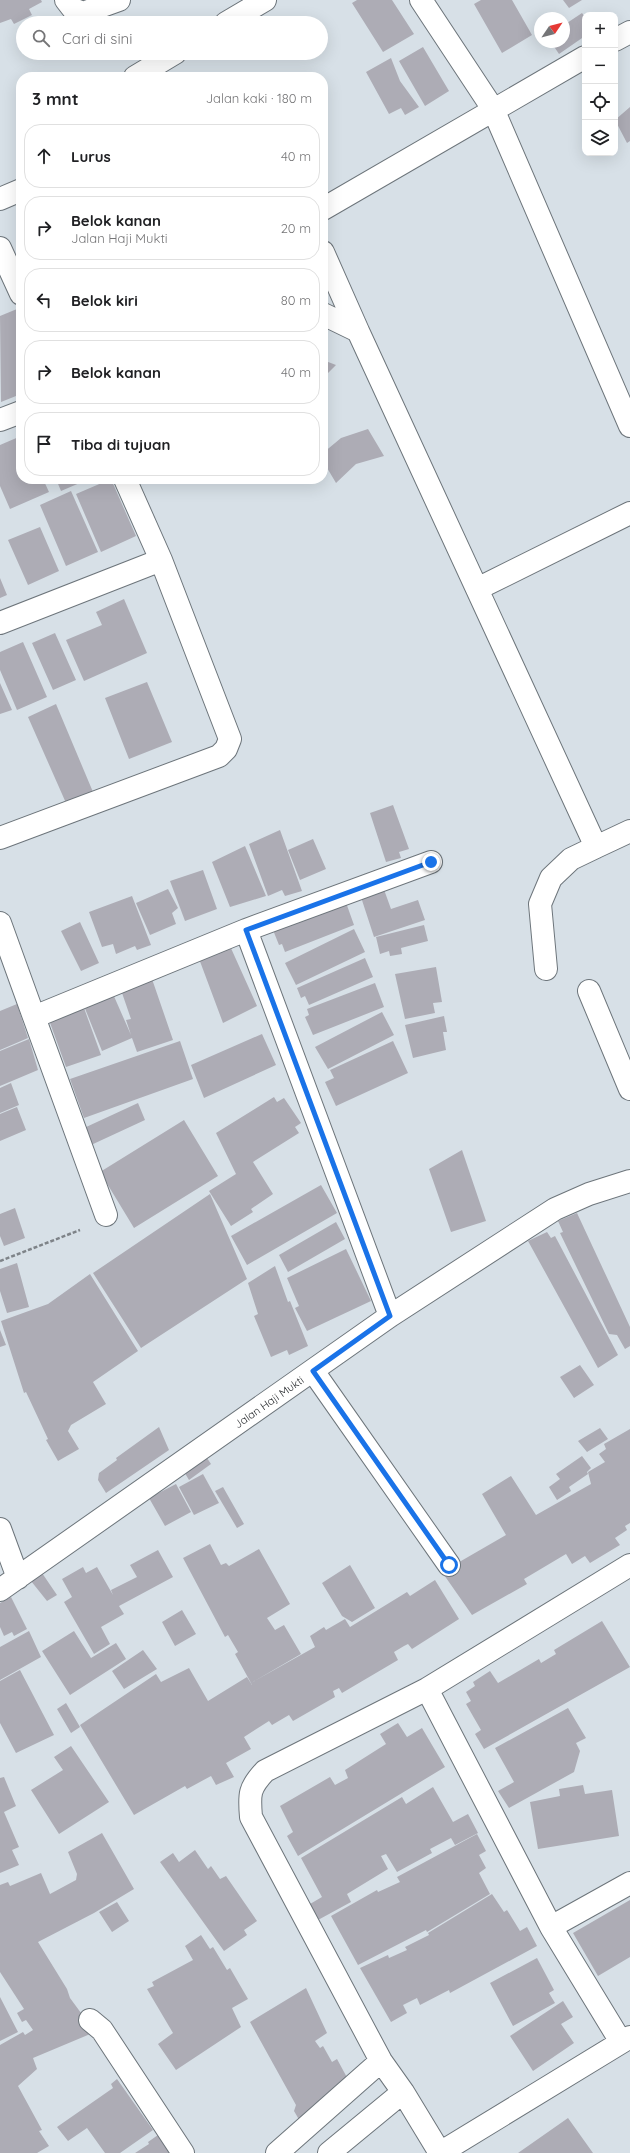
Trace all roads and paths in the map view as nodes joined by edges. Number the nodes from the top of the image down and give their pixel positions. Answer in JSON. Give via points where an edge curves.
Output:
{"nodes":[{"id":1,"x":66,"y":0,"type":"edge"},
{"id":2,"x":119,"y":0,"type":"edge"},
{"id":3,"x":265,"y":0,"type":"edge"},
{"id":4,"x":421,"y":0,"type":"edge"},
{"id":5,"x":238,"y":16,"type":"edge"},
{"id":6,"x":630,"y":32,"type":"edge"},
{"id":7,"x":618,"y":38,"type":"edge"},
{"id":8,"x":582,"y":59,"type":"edge"},
{"id":9,"x":163,"y":60,"type":"edge"},
{"id":10,"x":143,"y":72,"type":"edge"},
{"id":11,"x":493,"y":110,"type":"junction"},
{"id":12,"x":16,"y":192,"type":"edge"},
{"id":13,"x":0,"y":199,"type":"edge"},
{"id":14,"x":328,"y":206,"type":"edge"},
{"id":15,"x":0,"y":248,"type":"edge"},
{"id":16,"x":328,"y":263,"type":"edge"},
{"id":17,"x":16,"y":283,"type":"edge"},
{"id":18,"x":328,"y":316,"type":"edge"},
{"id":19,"x":358,"y":331,"type":"junction"},
{"id":20,"x":16,"y":414,"type":"edge"},
{"id":21,"x":0,"y":420,"type":"edge"},
{"id":22,"x":630,"y":426,"type":"edge"},
{"id":23,"x":127,"y":484,"type":"edge"},
{"id":24,"x":630,"y":513,"type":"edge"},
{"id":25,"x":161,"y":560,"type":"junction"},
{"id":26,"x":477,"y":589,"type":"junction"},
{"id":27,"x":0,"y":623,"type":"edge"},
{"id":28,"x":630,"y":832,"type":"edge"},
{"id":29,"x":0,"y":838,"type":"edge"},
{"id":30,"x":596,"y":847,"type":"junction"},
{"id":31,"x":431,"y":862,"type":"dead end"},
{"id":32,"x":0,"y":923,"type":"edge"},
{"id":33,"x":246,"y":930,"type":"junction"},
{"id":34,"x":546,"y":969,"type":"dead end"},
{"id":35,"x":588,"y":991,"type":"dead end"},
{"id":36,"x":34,"y":1017,"type":"junction"},
{"id":37,"x":630,"y":1089,"type":"edge"},
{"id":38,"x":630,"y":1181,"type":"edge"},
{"id":39,"x":106,"y":1215,"type":"joint"},
{"id":40,"x":0,"y":1261,"type":"edge"},
{"id":41,"x":390,"y":1316,"type":"junction"},
{"id":42,"x":313,"y":1371,"type":"junction"},
{"id":43,"x":0,"y":1529,"type":"edge"},
{"id":44,"x":449,"y":1565,"type":"dead end"},
{"id":45,"x":630,"y":1565,"type":"edge"},
{"id":46,"x":18,"y":1578,"type":"junction"},
{"id":47,"x":0,"y":1590,"type":"edge"},
{"id":48,"x":427,"y":1689,"type":"junction"},
{"id":49,"x":630,"y":1883,"type":"edge"},
{"id":50,"x":551,"y":1926,"type":"junction"},
{"id":51,"x":90,"y":2020,"type":"dead end"},
{"id":52,"x":626,"y":2040,"type":"edge"},
{"id":53,"x":380,"y":2061,"type":"junction"},
{"id":54,"x":403,"y":2092,"type":"junction"},
{"id":55,"x":183,"y":2153,"type":"edge"},
{"id":56,"x":276,"y":2153,"type":"edge"},
{"id":57,"x":329,"y":2153,"type":"edge"},
{"id":58,"x":440,"y":2153,"type":"edge"}],
"edges":[{"from":1,"to":2,"type":"street","via":[[73,9],[83,13]]},
{"from":3,"to":5,"type":"street"},
{"from":4,"to":11,"type":"street"},
{"from":6,"to":7,"type":"street"},
{"from":8,"to":11,"type":"street"},
{"from":9,"to":10,"type":"street"},
{"from":11,"to":14,"type":"street"},
{"from":11,"to":22,"type":"street"},
{"from":12,"to":13,"type":"street"},
{"from":15,"to":17,"type":"street"},
{"from":16,"to":19,"type":"street"},
{"from":18,"to":19,"type":"street"},
{"from":19,"to":26,"type":"street"},
{"from":20,"to":21,"type":"street"},
{"from":23,"to":25,"type":"street"},
{"from":24,"to":26,"type":"street"},
{"from":25,"to":27,"type":"street"},
{"from":25,"to":29,"type":"street","via":[[230,739],[226,749],[219,756]]},
{"from":26,"to":30,"type":"street"},
{"from":28,"to":30,"type":"street"},
{"from":30,"to":34,"type":"street","via":[[571,859],[551,878],[540,904]]},
{"from":31,"to":33,"type":"street"},
{"from":32,"to":36,"type":"street"},
{"from":33,"to":36,"type":"street"},
{"from":33,"to":41,"type":"street"},
{"from":35,"to":37,"type":"street"},
{"from":36,"to":39,"type":"street"},
{"from":38,"to":41,"type":"street","name":"Jalan Haji Mukti","via":[[589,1194],[555,1209]]},
{"from":39,"to":40,"type":"path","via":[[104,1221]]},
{"from":41,"to":42,"type":"street","name":"Jalan Haji Mukti"},
{"from":42,"to":44,"type":"street"},
{"from":42,"to":46,"type":"street","name":"Jalan Haji Mukti"},
{"from":43,"to":46,"type":"street"},
{"from":45,"to":48,"type":"street"},
{"from":46,"to":47,"type":"street","name":"Jalan Haji Mukti"},
{"from":48,"to":50,"type":"street"},
{"from":48,"to":53,"type":"street","via":[[265,1771],[253,1784],[249,1796],[251,1817]]},
{"from":49,"to":50,"type":"street"},
{"from":50,"to":52,"type":"street"},
{"from":51,"to":55,"type":"street","via":[[102,2030]]},
{"from":52,"to":58,"type":"street"},
{"from":53,"to":54,"type":"street"},
{"from":53,"to":56,"type":"street"},
{"from":54,"to":57,"type":"street"},
{"from":54,"to":58,"type":"street"}]}
